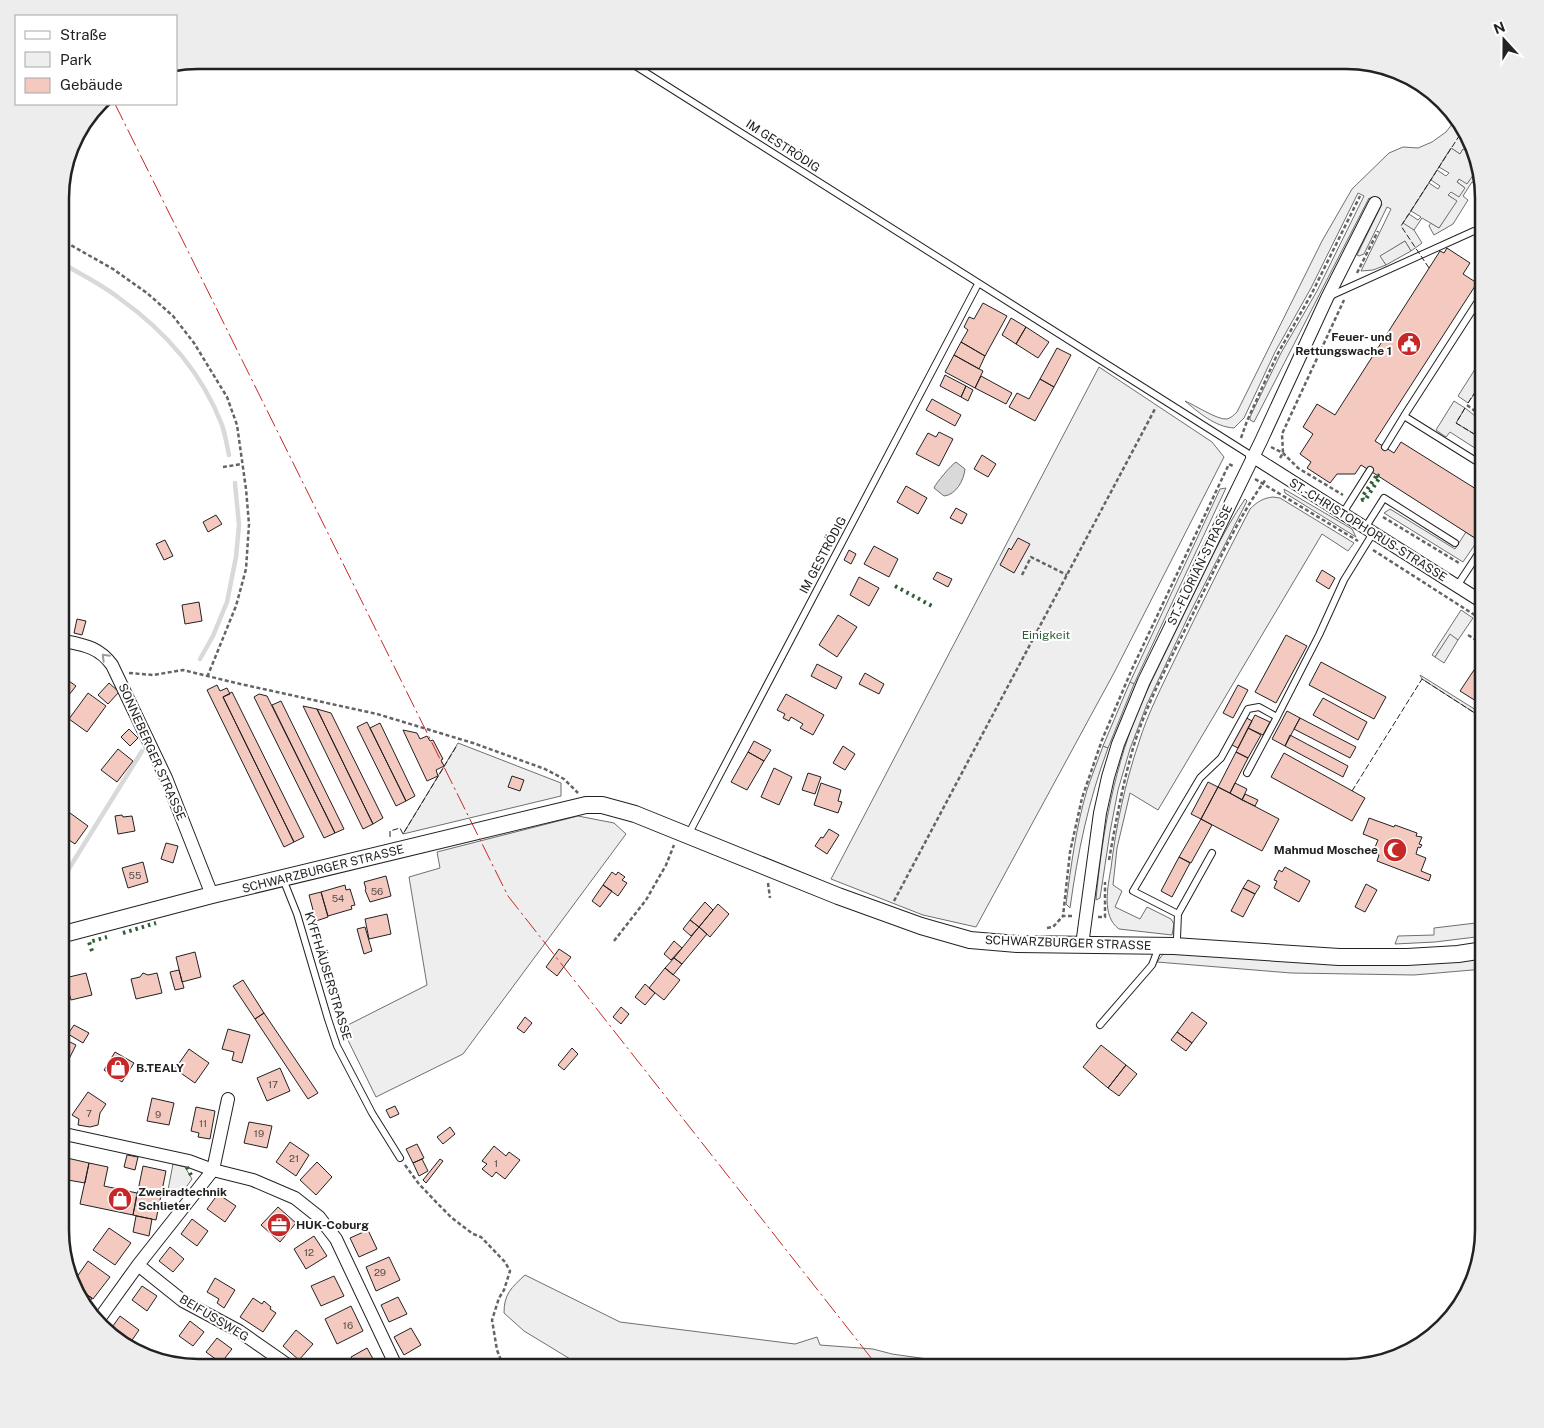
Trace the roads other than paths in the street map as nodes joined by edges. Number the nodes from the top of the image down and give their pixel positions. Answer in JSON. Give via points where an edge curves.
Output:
{"nodes":[{"id":1,"x":640,"y":69,"type":"edge"},
{"id":2,"x":1375,"y":203,"type":"dead end"},
{"id":3,"x":1475,"y":232,"type":"edge"},
{"id":4,"x":978,"y":284,"type":"junction"},
{"id":5,"x":1327,"y":298,"type":"junction"},
{"id":6,"x":1475,"y":306,"type":"edge"},
{"id":7,"x":1404,"y":416,"type":"junction"},
{"id":8,"x":1384,"y":447,"type":"dead end"},
{"id":9,"x":1252,"y":456,"type":"junction"},
{"id":10,"x":1475,"y":460,"type":"edge"},
{"id":11,"x":1370,"y":470,"type":"dead end"},
{"id":12,"x":1343,"y":514,"type":"junction"},
{"id":13,"x":1369,"y":530,"type":"junction"},
{"id":14,"x":1455,"y":543,"type":"dead end"},
{"id":15,"x":1475,"y":558,"type":"edge"},
{"id":16,"x":1457,"y":586,"type":"junction"},
{"id":17,"x":1475,"y":597,"type":"edge"},
{"id":18,"x":69,"y":642,"type":"edge"},
{"id":19,"x":1277,"y":716,"type":"junction"},
{"id":20,"x":1247,"y":773,"type":"dead end"},
{"id":21,"x":684,"y":834,"type":"junction"},
{"id":22,"x":1212,"y":852,"type":"dead end"},
{"id":23,"x":282,"y":878,"type":"junction"},
{"id":24,"x":212,"y":895,"type":"junction"},
{"id":25,"x":1178,"y":914,"type":"junction"},
{"id":26,"x":69,"y":933,"type":"edge"},
{"id":27,"x":1082,"y":944,"type":"junction"},
{"id":28,"x":1167,"y":946,"type":"junction"},
{"id":29,"x":1475,"y":951,"type":"edge"},
{"id":30,"x":1100,"y":1025,"type":"dead end"},
{"id":31,"x":228,"y":1099,"type":"dead end"},
{"id":32,"x":69,"y":1135,"type":"edge"},
{"id":33,"x":400,"y":1158,"type":"road end"},
{"id":34,"x":213,"y":1170,"type":"junction"},
{"id":35,"x":138,"y":1265,"type":"junction"},
{"id":36,"x":102,"y":1316,"type":"edge"},
{"id":37,"x":279,"y":1359,"type":"edge"},
{"id":38,"x":393,"y":1359,"type":"edge"}],
"edges":[{"from":1,"to":4,"type":"lane","name":"IM GESTRÖDIG"},
{"from":2,"to":5,"type":"street","name":"ST.-FLORIAN-STRASSE"},
{"from":3,"to":5,"type":"lane"},
{"from":4,"to":9,"type":"lane","name":"IM GESTRÖDIG"},
{"from":4,"to":21,"type":"lane","name":"IM GESTRÖDIG"},
{"from":5,"to":9,"type":"street","name":"ST.-FLORIAN-STRASSE"},
{"from":6,"to":7,"type":"lane"},
{"from":7,"to":8,"type":"lane"},
{"from":7,"to":10,"type":"lane"},
{"from":9,"to":12,"type":"street","name":"ST.-CHRISTOPHORUS-STRASSE"},
{"from":9,"to":27,"type":"street","name":"ST.-FLORIAN-STRASSE","via":[[1144,681],[1118,744],[1100,813]]},
{"from":11,"to":12,"type":"lane"},
{"from":12,"to":13,"type":"street","name":"ST.-CHRISTOPHORUS-STRASSE"},
{"from":13,"to":14,"type":"lane","via":[[1384,498]]},
{"from":13,"to":16,"type":"street","name":"ST.-CHRISTOPHORUS-STRASSE"},
{"from":13,"to":19,"type":"lane"},
{"from":15,"to":16,"type":"lane"},
{"from":16,"to":17,"type":"street","name":"ST.-CHRISTOPHORUS-STRASSE"},
{"from":24,"to":18,"type":"street","name":"SONNEBERGER STRASSE","one_way":true,"via":[[166,778],[117,675],[98,650]]},
{"from":19,"to":20,"type":"lane"},
{"from":19,"to":25,"type":"lane","via":[[1259,707],[1248,709],[1221,758],[1200,778],[1133,891]]},
{"from":21,"to":23,"type":"street","name":"SCHWARZBURGER STRASSE","via":[[635,814],[602,805],[586,805]]},
{"from":21,"to":27,"type":"street","name":"SCHWARZBURGER STRASSE","via":[[838,896],[970,940]]},
{"from":22,"to":25,"type":"lane"},
{"from":23,"to":24,"type":"street","name":"SCHWARZBURGER STRASSE"},
{"from":23,"to":33,"type":"lane","name":"KYFFHÄUSERSTRASSE","via":[[297,914],[337,1046],[372,1114]]},
{"from":24,"to":26,"type":"street","name":"SCHWARZBURGER STRASSE"},
{"from":25,"to":28,"type":"lane","via":[[1178,938]]},
{"from":27,"to":28,"type":"street","name":"SCHWARZBURGER STRASSE"},
{"from":28,"to":29,"type":"street","name":"SCHWARZBURGER STRASSE","via":[[1373,958]]},
{"from":28,"to":30,"type":"lane"},
{"from":31,"to":34,"type":"street"},
{"from":32,"to":34,"type":"street","via":[[189,1161]]},
{"from":34,"to":35,"type":"street"},
{"from":34,"to":38,"type":"street","via":[[276,1189],[295,1198],[319,1217],[336,1239]]},
{"from":35,"to":36,"type":"street"},
{"from":35,"to":37,"type":"street","name":"BEIFUSSWEG","via":[[183,1301],[239,1331]]}]}
